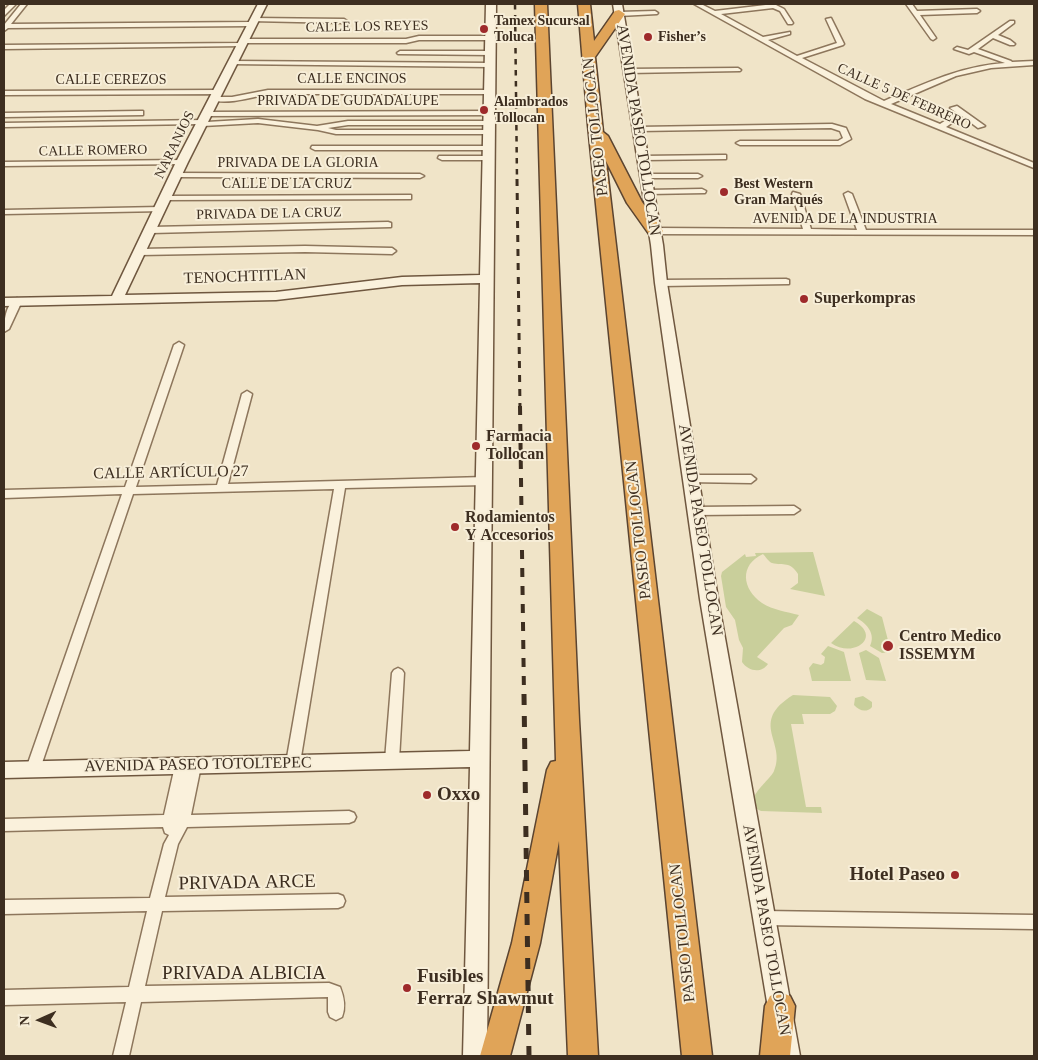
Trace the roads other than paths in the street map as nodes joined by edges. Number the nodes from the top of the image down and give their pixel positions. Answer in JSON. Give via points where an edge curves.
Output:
{"nodes":[{"id":1,"x":14,"y":4,"type":"edge"},
{"id":2,"x":24,"y":4,"type":"edge"},
{"id":3,"x":262,"y":4,"type":"edge"},
{"id":4,"x":491,"y":4,"type":"edge"},
{"id":5,"x":541,"y":4,"type":"edge"},
{"id":6,"x":584,"y":4,"type":"edge"},
{"id":7,"x":697,"y":4,"type":"edge"},
{"id":8,"x":909,"y":4,"type":"edge"},
{"id":9,"x":618,"y":9,"type":"edge"},
{"id":10,"x":977,"y":12,"type":"dead end"},
{"id":11,"x":655,"y":13,"type":"dead end"},
{"id":12,"x":716,"y":13,"type":"junction"},
{"id":13,"x":915,"y":13,"type":"junction"},
{"id":14,"x":4,"y":14,"type":"edge"},
{"id":15,"x":829,"y":19,"type":"dead end"},
{"id":16,"x":344,"y":21,"type":"dead end"},
{"id":17,"x":1012,"y":22,"type":"dead end"},
{"id":18,"x":790,"y":23,"type":"dead end"},
{"id":19,"x":252,"y":24,"type":"junction"},
{"id":20,"x":5,"y":28,"type":"edge"},
{"id":21,"x":339,"y":28,"type":"dead end"},
{"id":22,"x":500,"y":31,"type":"dead end"},
{"id":23,"x":788,"y":33,"type":"dead end"},
{"id":24,"x":994,"y":36,"type":"junction"},
{"id":25,"x":933,"y":38,"type":"dead end"},
{"id":26,"x":764,"y":39,"type":"junction"},
{"id":27,"x":243,"y":43,"type":"junction"},
{"id":28,"x":1012,"y":44,"type":"dead end"},
{"id":29,"x":4,"y":47,"type":"edge"},
{"id":30,"x":957,"y":49,"type":"dead end"},
{"id":31,"x":973,"y":49,"type":"junction"},
{"id":32,"x":491,"y":52,"type":"junction"},
{"id":33,"x":400,"y":53,"type":"dead end"},
{"id":34,"x":588,"y":58,"type":"junction"},
{"id":35,"x":796,"y":58,"type":"junction"},
{"id":36,"x":233,"y":63,"type":"junction"},
{"id":37,"x":1034,"y":63,"type":"edge"},
{"id":38,"x":1013,"y":64,"type":"junction"},
{"id":39,"x":738,"y":70,"type":"dead end"},
{"id":40,"x":628,"y":71,"type":"junction"},
{"id":41,"x":490,"y":92,"type":"junction"},
{"id":42,"x":4,"y":93,"type":"edge"},
{"id":43,"x":217,"y":96,"type":"junction"},
{"id":44,"x":884,"y":104,"type":"junction"},
{"id":45,"x":954,"y":108,"type":"dead end"},
{"id":46,"x":140,"y":113,"type":"dead end"},
{"id":47,"x":962,"y":114,"type":"junction"},
{"id":48,"x":4,"y":115,"type":"edge"},
{"id":49,"x":205,"y":120,"type":"junction"},
{"id":50,"x":489,"y":122,"type":"junction"},
{"id":51,"x":4,"y":125,"type":"edge"},
{"id":52,"x":595,"y":125,"type":"junction"},
{"id":53,"x":982,"y":126,"type":"dead end"},
{"id":54,"x":940,"y":127,"type":"junction"},
{"id":55,"x":638,"y":129,"type":"junction"},
{"id":56,"x":740,"y":143,"type":"dead end"},
{"id":57,"x":316,"y":148,"type":"dead end"},
{"id":58,"x":489,"y":153,"type":"junction"},
{"id":59,"x":724,"y":157,"type":"dead end"},
{"id":60,"x":442,"y":158,"type":"dead end"},
{"id":61,"x":643,"y":158,"type":"junction"},
{"id":62,"x":182,"y":162,"type":"junction"},
{"id":63,"x":4,"y":164,"type":"edge"},
{"id":64,"x":1034,"y":166,"type":"edge"},
{"id":65,"x":177,"y":175,"type":"junction"},
{"id":66,"x":420,"y":176,"type":"dead end"},
{"id":67,"x":646,"y":176,"type":"junction"},
{"id":68,"x":698,"y":176,"type":"dead end"},
{"id":69,"x":702,"y":191,"type":"dead end"},
{"id":70,"x":648,"y":192,"type":"junction"},
{"id":71,"x":796,"y":194,"type":"dead end"},
{"id":72,"x":848,"y":194,"type":"dead end"},
{"id":73,"x":408,"y":197,"type":"dead end"},
{"id":74,"x":164,"y":203,"type":"junction"},
{"id":75,"x":4,"y":212,"type":"edge"},
{"id":76,"x":388,"y":225,"type":"dead end"},
{"id":77,"x":152,"y":230,"type":"junction"},
{"id":78,"x":655,"y":231,"type":"junction"},
{"id":79,"x":808,"y":232,"type":"junction"},
{"id":80,"x":863,"y":233,"type":"junction"},
{"id":81,"x":1034,"y":233,"type":"edge"},
{"id":82,"x":392,"y":251,"type":"dead end"},
{"id":83,"x":140,"y":252,"type":"junction"},
{"id":84,"x":487,"y":279,"type":"junction"},
{"id":85,"x":786,"y":282,"type":"dead end"},
{"id":86,"x":661,"y":283,"type":"junction"},
{"id":87,"x":117,"y":299,"type":"junction"},
{"id":88,"x":10,"y":302,"type":"edge"},
{"id":89,"x":4,"y":329,"type":"edge"},
{"id":90,"x":179,"y":345,"type":"dead end"},
{"id":91,"x":247,"y":394,"type":"dead end"},
{"id":92,"x":691,"y":479,"type":"junction"},
{"id":93,"x":751,"y":479,"type":"dead end"},
{"id":94,"x":484,"y":481,"type":"junction"},
{"id":95,"x":340,"y":485,"type":"junction"},
{"id":96,"x":222,"y":488,"type":"junction"},
{"id":97,"x":128,"y":490,"type":"junction"},
{"id":98,"x":4,"y":494,"type":"edge"},
{"id":99,"x":794,"y":510,"type":"dead end"},
{"id":100,"x":696,"y":511,"type":"junction"},
{"id":101,"x":398,"y":673,"type":"dead end"},
{"id":102,"x":567,"y":720,"type":"junction"},
{"id":103,"x":479,"y":759,"type":"junction"},
{"id":104,"x":392,"y":760,"type":"junction"},
{"id":105,"x":293,"y":763,"type":"junction"},
{"id":106,"x":188,"y":766,"type":"junction"},
{"id":107,"x":33,"y":769,"type":"junction"},
{"id":108,"x":4,"y":770,"type":"edge"},
{"id":109,"x":348,"y":817,"type":"dead end"},
{"id":110,"x":176,"y":822,"type":"junction"},
{"id":111,"x":4,"y":825,"type":"edge"},
{"id":112,"x":338,"y":901,"type":"dead end"},
{"id":113,"x":156,"y":904,"type":"junction"},
{"id":114,"x":4,"y":907,"type":"edge"},
{"id":115,"x":764,"y":918,"type":"junction"},
{"id":116,"x":1034,"y":922,"type":"edge"},
{"id":117,"x":135,"y":995,"type":"junction"},
{"id":118,"x":4,"y":996,"type":"edge"},
{"id":119,"x":780,"y":1006,"type":"junction"},
{"id":120,"x":336,"y":1012,"type":"dead end"},
{"id":121,"x":121,"y":1056,"type":"edge"},
{"id":122,"x":475,"y":1056,"type":"edge"},
{"id":123,"x":495,"y":1056,"type":"edge"},
{"id":124,"x":583,"y":1056,"type":"edge"},
{"id":125,"x":696,"y":1056,"type":"edge"},
{"id":126,"x":774,"y":1056,"type":"edge"},
{"id":127,"x":788,"y":1056,"type":"edge"}],
"edges":[{"from":1,"to":14,"type":"street"},
{"from":2,"to":20,"type":"street"},
{"from":3,"to":19,"type":"main road","name":"NARANJOS"},
{"from":4,"to":32,"type":"main road"},
{"from":5,"to":102,"type":"highway"},
{"from":6,"to":34,"type":"highway","name":"PASEO TOLLOCAN"},
{"from":7,"to":12,"type":"street","name":"CALLE 5 DE FEBRERO"},
{"from":8,"to":13,"type":"street"},
{"from":9,"to":11,"type":"street"},
{"from":9,"to":34,"type":"highway"},
{"from":9,"to":40,"type":"main road","name":"AVENIDA PASEO TOLLOCAN"},
{"from":10,"to":13,"type":"street"},
{"from":12,"to":18,"type":"street","via":[[778,7]]},
{"from":12,"to":26,"type":"street","name":"CALLE 5 DE FEBRERO"},
{"from":13,"to":25,"type":"street"},
{"from":15,"to":35,"type":"street","via":[[841,44]]},
{"from":16,"to":19,"type":"street"},
{"from":17,"to":24,"type":"street"},
{"from":19,"to":20,"type":"street"},
{"from":19,"to":21,"type":"street"},
{"from":19,"to":27,"type":"main road","name":"NARANJOS"},
{"from":22,"to":32,"type":"main road"},
{"from":23,"to":26,"type":"street"},
{"from":24,"to":28,"type":"street"},
{"from":24,"to":31,"type":"street"},
{"from":26,"to":35,"type":"street","name":"CALLE 5 DE FEBRERO"},
{"from":27,"to":29,"type":"street","name":"CALLE LOS REYES"},
{"from":27,"to":32,"type":"street","name":"CALLE LOS REYES","via":[[406,41],[419,38]]},
{"from":27,"to":36,"type":"main road","name":"NARANJOS"},
{"from":30,"to":31,"type":"street","via":[[969,52]]},
{"from":31,"to":38,"type":"street"},
{"from":32,"to":33,"type":"street"},
{"from":32,"to":36,"type":"street"},
{"from":32,"to":41,"type":"main road"},
{"from":34,"to":52,"type":"highway","name":"PASEO TOLLOCAN"},
{"from":35,"to":44,"type":"street","name":"CALLE 5 DE FEBRERO"},
{"from":36,"to":43,"type":"main road","name":"NARANJOS"},
{"from":37,"to":38,"type":"street"},
{"from":38,"to":44,"type":"street","via":[[943,77]]},
{"from":39,"to":40,"type":"street"},
{"from":40,"to":55,"type":"main road","name":"AVENIDA PASEO TOLLOCAN"},
{"from":41,"to":43,"type":"street","name":"CALLE ENCINOS","via":[[268,92],[232,99]]},
{"from":41,"to":50,"type":"main road"},
{"from":42,"to":43,"type":"street","name":"CALLE CEREZOS"},
{"from":43,"to":49,"type":"main road","name":"NARANJOS"},
{"from":44,"to":54,"type":"street","name":"CALLE 5 DE FEBRERO"},
{"from":45,"to":47,"type":"street"},
{"from":46,"to":48,"type":"street"},
{"from":47,"to":53,"type":"street"},
{"from":47,"to":54,"type":"street"},
{"from":49,"to":50,"type":"street","name":"PRIVADA DE GUDADALUPE"},
{"from":49,"to":50,"type":"street","via":[[258,121],[336,132]]},
{"from":49,"to":51,"type":"street"},
{"from":49,"to":62,"type":"main road","name":"NARANJOS"},
{"from":50,"to":58,"type":"main road"},
{"from":52,"to":78,"type":"highway","via":[[635,203]]},
{"from":52,"to":125,"type":"highway","name":"PASEO TOLLOCAN"},
{"from":54,"to":64,"type":"street","name":"CALLE 5 DE FEBRERO"},
{"from":55,"to":56,"type":"street","via":[[832,126],[844,130],[847,139],[840,143]]},
{"from":55,"to":61,"type":"main road","name":"AVENIDA PASEO TOLLOCAN"},
{"from":57,"to":58,"type":"street"},
{"from":58,"to":60,"type":"street"},
{"from":58,"to":84,"type":"main road"},
{"from":59,"to":61,"type":"street"},
{"from":61,"to":67,"type":"main road","name":"AVENIDA PASEO TOLLOCAN"},
{"from":62,"to":63,"type":"street","name":"CALLE ROMERO"},
{"from":62,"to":65,"type":"main road","name":"NARANJOS"},
{"from":65,"to":66,"type":"street","name":"PRIVADA DE LA GLORIA"},
{"from":65,"to":74,"type":"main road","name":"NARANJOS"},
{"from":67,"to":68,"type":"street"},
{"from":67,"to":70,"type":"main road","name":"AVENIDA PASEO TOLLOCAN"},
{"from":69,"to":70,"type":"street"},
{"from":70,"to":78,"type":"main road","name":"AVENIDA PASEO TOLLOCAN"},
{"from":71,"to":79,"type":"street"},
{"from":72,"to":80,"type":"street"},
{"from":73,"to":74,"type":"street","name":"CALLE DE LA CRUZ"},
{"from":74,"to":75,"type":"street","name":"CALLE DE LA CRUZ"},
{"from":74,"to":77,"type":"main road","name":"NARANJOS"},
{"from":76,"to":77,"type":"street","name":"PRIVADA DE LA CRUZ"},
{"from":77,"to":83,"type":"main road","name":"NARANJOS"},
{"from":78,"to":79,"type":"street","name":"AVENIDA DE LA INDUSTRIA"},
{"from":78,"to":86,"type":"main road","name":"AVENIDA PASEO TOLLOCAN"},
{"from":79,"to":80,"type":"street","name":"AVENIDA DE LA INDUSTRIA"},
{"from":80,"to":81,"type":"street","name":"AVENIDA DE LA INDUSTRIA"},
{"from":82,"to":83,"type":"street"},
{"from":83,"to":87,"type":"main road","name":"NARANJOS"},
{"from":84,"to":87,"type":"main road","name":"TENOCHTITLAN","via":[[402,281],[276,296]]},
{"from":84,"to":94,"type":"main road"},
{"from":85,"to":86,"type":"street"},
{"from":86,"to":92,"type":"main road","name":"AVENIDA PASEO TOLLOCAN"},
{"from":87,"to":88,"type":"main road","name":"TENOCHTITLAN"},
{"from":88,"to":89,"type":"street"},
{"from":90,"to":97,"type":"street"},
{"from":91,"to":96,"type":"street"},
{"from":92,"to":93,"type":"street"},
{"from":92,"to":100,"type":"main road","name":"AVENIDA PASEO TOLLOCAN"},
{"from":94,"to":95,"type":"street","name":"CALLE ARTÍCULO 27"},
{"from":94,"to":103,"type":"main road"},
{"from":95,"to":96,"type":"street","name":"CALLE ARTÍCULO 27"},
{"from":95,"to":105,"type":"street"},
{"from":96,"to":97,"type":"street","name":"CALLE ARTÍCULO 27"},
{"from":97,"to":98,"type":"street","name":"CALLE ARTÍCULO 27"},
{"from":97,"to":107,"type":"street"},
{"from":99,"to":100,"type":"street"},
{"from":100,"to":115,"type":"main road","name":"AVENIDA PASEO TOLLOCAN"},
{"from":101,"to":104,"type":"street"},
{"from":102,"to":123,"type":"highway","via":[[555,805],[526,943]]},
{"from":102,"to":124,"type":"highway"},
{"from":103,"to":104,"type":"main road","name":"AVENIDA PASEO TOTOLTEPEC"},
{"from":103,"to":122,"type":"main road"},
{"from":104,"to":105,"type":"main road","name":"AVENIDA PASEO TOTOLTEPEC"},
{"from":105,"to":106,"type":"main road","name":"AVENIDA PASEO TOTOLTEPEC"},
{"from":106,"to":107,"type":"main road","name":"AVENIDA PASEO TOTOLTEPEC"},
{"from":106,"to":110,"type":"street"},
{"from":107,"to":108,"type":"main road","name":"AVENIDA PASEO TOTOLTEPEC"},
{"from":109,"to":110,"type":"street"},
{"from":110,"to":111,"type":"street"},
{"from":110,"to":113,"type":"street"},
{"from":112,"to":113,"type":"street","name":"PRIVADA ARCE"},
{"from":113,"to":114,"type":"street","name":"PRIVADA ARCE"},
{"from":113,"to":117,"type":"street"},
{"from":115,"to":116,"type":"street"},
{"from":115,"to":119,"type":"main road","name":"AVENIDA PASEO TOLLOCAN"},
{"from":117,"to":118,"type":"street","name":"PRIVADA ALBICIA"},
{"from":117,"to":120,"type":"street","name":"PRIVADA ALBICIA","via":[[329,990],[336,997]]},
{"from":117,"to":121,"type":"street"},
{"from":119,"to":126,"type":"highway"},
{"from":119,"to":127,"type":"main road","name":"AVENIDA PASEO TOLLOCAN"}]}
